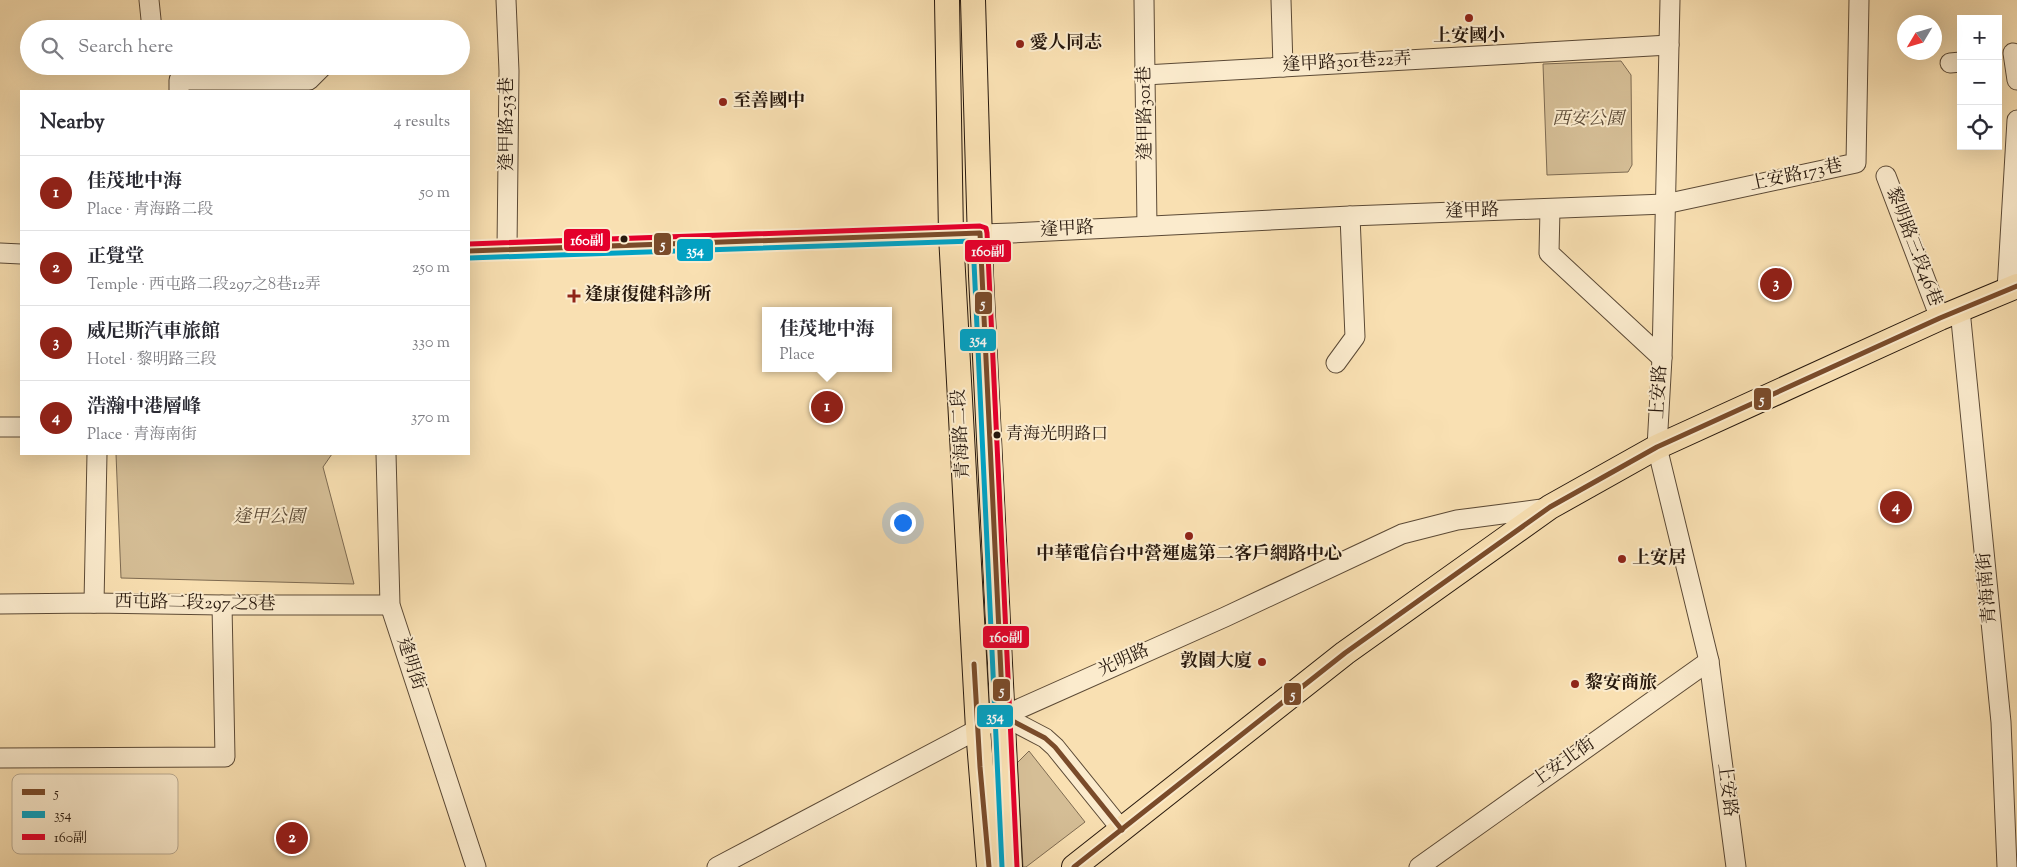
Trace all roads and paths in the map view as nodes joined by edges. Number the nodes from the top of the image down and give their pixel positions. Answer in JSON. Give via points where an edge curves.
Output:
{"nodes":[{"id":1,"x":149,"y":0,"type":"edge"},
{"id":2,"x":506,"y":0,"type":"edge"},
{"id":3,"x":946,"y":0,"type":"edge"},
{"id":4,"x":972,"y":0,"type":"edge"},
{"id":5,"x":1144,"y":0,"type":"edge"},
{"id":6,"x":1281,"y":0,"type":"edge"},
{"id":7,"x":1670,"y":0,"type":"edge"},
{"id":8,"x":1859,"y":0,"type":"edge"},
{"id":9,"x":151,"y":20,"type":"edge"},
{"id":10,"x":1669,"y":45,"type":"junction"},
{"id":11,"x":2009,"y":54,"type":"edge"},
{"id":12,"x":1283,"y":67,"type":"junction"},
{"id":13,"x":1145,"y":74,"type":"junction"},
{"id":14,"x":314,"y":75,"type":"edge"},
{"id":15,"x":176,"y":79,"type":"edge"},
{"id":16,"x":2017,"y":80,"type":"edge"},
{"id":17,"x":2017,"y":120,"type":"edge"},
{"id":18,"x":1886,"y":176,"type":"dead end"},
{"id":19,"x":1665,"y":204,"type":"junction"},
{"id":20,"x":1550,"y":209,"type":"junction"},
{"id":21,"x":1350,"y":216,"type":"junction"},
{"id":22,"x":1148,"y":226,"type":"junction"},
{"id":23,"x":980,"y":233,"type":"junction"},
{"id":24,"x":951,"y":235,"type":"junction"},
{"id":25,"x":507,"y":248,"type":"junction"},
{"id":26,"x":470,"y":251,"type":"edge"},
{"id":27,"x":0,"y":253,"type":"edge"},
{"id":28,"x":20,"y":254,"type":"edge"},
{"id":29,"x":2012,"y":288,"type":"edge"},
{"id":30,"x":1950,"y":314,"type":"junction"},
{"id":31,"x":1662,"y":358,"type":"junction"},
{"id":32,"x":1336,"y":363,"type":"dead end"},
{"id":33,"x":0,"y":427,"type":"edge"},
{"id":34,"x":20,"y":427,"type":"edge"},
{"id":35,"x":1657,"y":447,"type":"junction"},
{"id":36,"x":97,"y":455,"type":"edge"},
{"id":37,"x":386,"y":455,"type":"edge"},
{"id":38,"x":1550,"y":507,"type":"junction"},
{"id":39,"x":94,"y":603,"type":"junction"},
{"id":40,"x":0,"y":604,"type":"edge"},
{"id":41,"x":222,"y":605,"type":"junction"},
{"id":42,"x":390,"y":605,"type":"junction"},
{"id":43,"x":1709,"y":661,"type":"junction"},
{"id":44,"x":1004,"y":716,"type":"junction"},
{"id":45,"x":978,"y":729,"type":"junction"},
{"id":46,"x":2009,"y":741,"type":"edge"},
{"id":47,"x":0,"y":758,"type":"edge"},
{"id":48,"x":1122,"y":830,"type":"junction"},
{"id":49,"x":476,"y":867,"type":"edge"},
{"id":50,"x":716,"y":867,"type":"edge"},
{"id":51,"x":989,"y":867,"type":"edge"},
{"id":52,"x":1010,"y":867,"type":"edge"},
{"id":53,"x":1074,"y":867,"type":"edge"},
{"id":54,"x":1419,"y":867,"type":"edge"},
{"id":55,"x":1736,"y":867,"type":"edge"},
{"id":56,"x":2007,"y":867,"type":"edge"}],
"edges":[{"from":1,"to":9,"type":"street"},
{"from":2,"to":25,"type":"street","name":"逢甲路253巷","via":[[509,71]]},
{"from":3,"to":24,"type":"main road","name":"青海路二段"},
{"from":4,"to":23,"type":"main road","name":"青海路二段"},
{"from":5,"to":13,"type":"street","name":"逢甲路301巷"},
{"from":6,"to":12,"type":"street"},
{"from":7,"to":10,"type":"street","name":"上安路"},
{"from":8,"to":19,"type":"street","name":"上安路173巷","via":[[1856,163]]},
{"from":10,"to":12,"type":"street","name":"逢甲路301巷22弄"},
{"from":10,"to":19,"type":"street","name":"上安路"},
{"from":11,"to":16,"type":"street"},
{"from":12,"to":13,"type":"street","name":"逢甲路301巷22弄"},
{"from":13,"to":22,"type":"street","name":"逢甲路301巷"},
{"from":14,"to":15,"type":"street","via":[[309,80]]},
{"from":17,"to":29,"type":"street"},
{"from":18,"to":30,"type":"street","name":"黎明路三段46巷"},
{"from":19,"to":20,"type":"street","name":"逢甲路"},
{"from":19,"to":31,"type":"street","name":"上安路"},
{"from":20,"to":21,"type":"street","name":"逢甲路"},
{"from":20,"to":31,"type":"street","via":[[1549,252]]},
{"from":21,"to":22,"type":"street","name":"逢甲路"},
{"from":21,"to":32,"type":"street","via":[[1355,337]]},
{"from":22,"to":23,"type":"street","name":"逢甲路"},
{"from":23,"to":24,"type":"street","name":"逢甲路"},
{"from":23,"to":44,"type":"main road","name":"青海路二段"},
{"from":24,"to":25,"type":"street","name":"逢甲路"},
{"from":24,"to":45,"type":"main road","name":"青海路二段"},
{"from":25,"to":26,"type":"street","name":"逢甲路"},
{"from":27,"to":28,"type":"street"},
{"from":29,"to":30,"type":"main road"},
{"from":30,"to":35,"type":"main road"},
{"from":30,"to":46,"type":"street","name":"青海南街","via":[[1982,516]]},
{"from":31,"to":35,"type":"street","name":"上安路"},
{"from":33,"to":34,"type":"street"},
{"from":35,"to":38,"type":"main road"},
{"from":35,"to":43,"type":"street","name":"上安路"},
{"from":36,"to":39,"type":"street"},
{"from":37,"to":42,"type":"street","name":"逢明街"},
{"from":38,"to":44,"type":"street","name":"光明路","via":[[1457,520],[1402,534]]},
{"from":38,"to":48,"type":"main road","via":[[1345,653]]},
{"from":39,"to":40,"type":"street","name":"西屯路二段297之8巷"},
{"from":39,"to":41,"type":"street","name":"西屯路二段297之8巷"},
{"from":41,"to":42,"type":"street","name":"西屯路二段297之8巷"},
{"from":41,"to":47,"type":"street","via":[[225,757]]},
{"from":42,"to":49,"type":"street","name":"逢明街"},
{"from":43,"to":54,"type":"street","name":"上安北街"},
{"from":43,"to":55,"type":"street","name":"上安路"},
{"from":44,"to":45,"type":"street","name":"光明路"},
{"from":44,"to":48,"type":"street","via":[[1055,747]]},
{"from":44,"to":52,"type":"main road","name":"青海路二段"},
{"from":45,"to":50,"type":"street","name":"光明路"},
{"from":45,"to":51,"type":"main road","name":"青海路二段"},
{"from":46,"to":56,"type":"street","name":"青海南街"},
{"from":48,"to":53,"type":"main road"}]}
